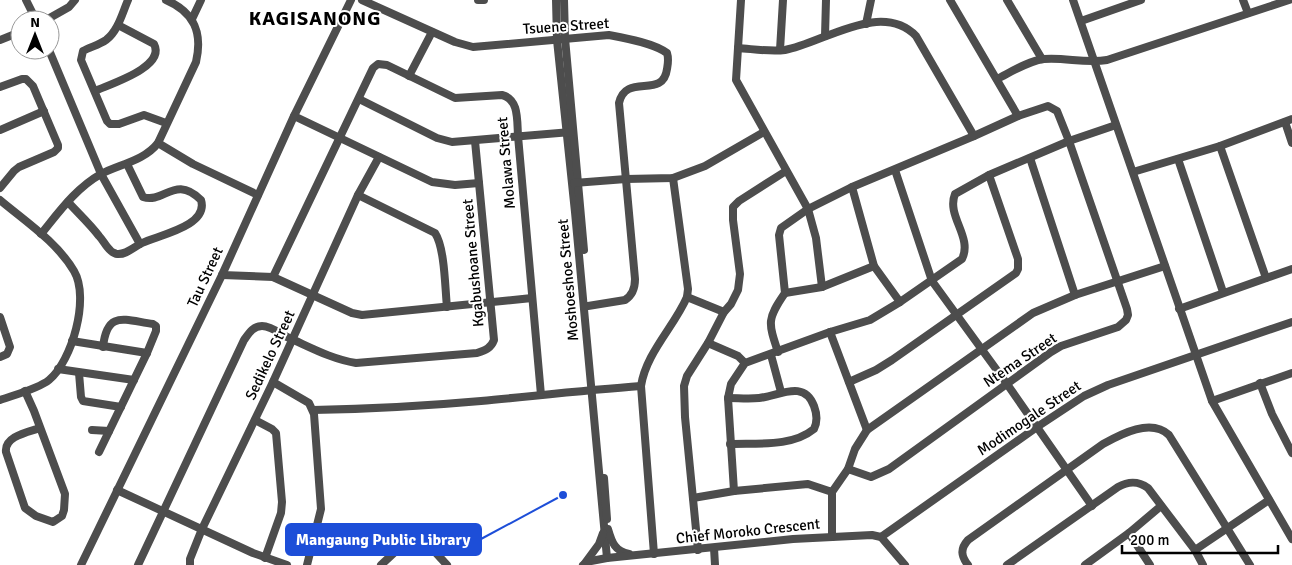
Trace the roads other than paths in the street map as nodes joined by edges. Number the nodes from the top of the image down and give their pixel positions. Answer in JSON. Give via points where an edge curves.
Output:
{"nodes":[{"id":1,"x":76,"y":0,"type":"edge"},
{"id":2,"x":128,"y":0,"type":"edge"},
{"id":3,"x":166,"y":0,"type":"edge"},
{"id":4,"x":201,"y":0,"type":"edge"},
{"id":5,"x":351,"y":0,"type":"edge"},
{"id":6,"x":362,"y":0,"type":"edge"},
{"id":7,"x":478,"y":0,"type":"edge"},
{"id":8,"x":484,"y":0,"type":"edge"},
{"id":9,"x":556,"y":0,"type":"edge"},
{"id":10,"x":564,"y":0,"type":"edge"},
{"id":11,"x":741,"y":0,"type":"edge"},
{"id":12,"x":783,"y":0,"type":"edge"},
{"id":13,"x":826,"y":0,"type":"edge"},
{"id":14,"x":871,"y":0,"type":"edge"},
{"id":15,"x":950,"y":0,"type":"edge"},
{"id":16,"x":1007,"y":0,"type":"edge"},
{"id":17,"x":1073,"y":0,"type":"edge"},
{"id":18,"x":1141,"y":0,"type":"edge"},
{"id":19,"x":1243,"y":0,"type":"edge"},
{"id":20,"x":1289,"y":0,"type":"edge"},
{"id":21,"x":60,"y":12,"type":"edge"},
{"id":22,"x":1248,"y":13,"type":"junction"},
{"id":23,"x":192,"y":20,"type":"junction"},
{"id":24,"x":1080,"y":21,"type":"junction"},
{"id":25,"x":866,"y":24,"type":"junction"},
{"id":26,"x":118,"y":25,"type":"junction"},
{"id":27,"x":432,"y":32,"type":"junction"},
{"id":28,"x":825,"y":36,"type":"junction"},
{"id":29,"x":561,"y":39,"type":"junction"},
{"id":30,"x":738,"y":48,"type":"junction"},
{"id":31,"x":780,"y":50,"type":"junction"},
{"id":32,"x":1042,"y":59,"type":"junction"},
{"id":33,"x":53,"y":60,"type":"edge"},
{"id":34,"x":1095,"y":62,"type":"junction"},
{"id":35,"x":409,"y":76,"type":"junction"},
{"id":36,"x":997,"y":78,"type":"junction"},
{"id":37,"x":0,"y":87,"type":"edge"},
{"id":38,"x":95,"y":90,"type":"junction"},
{"id":39,"x":359,"y":99,"type":"junction"},
{"id":40,"x":44,"y":111,"type":"junction"},
{"id":41,"x":294,"y":116,"type":"junction"},
{"id":42,"x":1018,"y":116,"type":"junction"},
{"id":43,"x":1288,"y":120,"type":"edge"},
{"id":44,"x":166,"y":123,"type":"junction"},
{"id":45,"x":1116,"y":125,"type":"junction"},
{"id":46,"x":0,"y":130,"type":"edge"},
{"id":47,"x":570,"y":132,"type":"junction"},
{"id":48,"x":764,"y":132,"type":"junction"},
{"id":49,"x":518,"y":136,"type":"junction"},
{"id":50,"x":974,"y":136,"type":"junction"},
{"id":51,"x":340,"y":139,"type":"junction"},
{"id":52,"x":1069,"y":140,"type":"junction"},
{"id":53,"x":475,"y":141,"type":"junction"},
{"id":54,"x":1292,"y":142,"type":"edge"},
{"id":55,"x":158,"y":143,"type":"junction"},
{"id":56,"x":1220,"y":146,"type":"junction"},
{"id":57,"x":379,"y":157,"type":"junction"},
{"id":58,"x":1030,"y":158,"type":"junction"},
{"id":59,"x":1178,"y":159,"type":"junction"},
{"id":60,"x":127,"y":164,"type":"junction"},
{"id":61,"x":895,"y":170,"type":"junction"},
{"id":62,"x":786,"y":171,"type":"junction"},
{"id":63,"x":1133,"y":172,"type":"junction"},
{"id":64,"x":101,"y":174,"type":"junction"},
{"id":65,"x":989,"y":175,"type":"junction"},
{"id":66,"x":673,"y":178,"type":"junction"},
{"id":67,"x":626,"y":179,"type":"junction"},
{"id":68,"x":479,"y":183,"type":"junction"},
{"id":69,"x":575,"y":183,"type":"junction"},
{"id":70,"x":852,"y":187,"type":"junction"},
{"id":71,"x":0,"y":188,"type":"edge"},
{"id":72,"x":258,"y":195,"type":"junction"},
{"id":73,"x":358,"y":195,"type":"junction"},
{"id":74,"x":0,"y":200,"type":"edge"},
{"id":75,"x":68,"y":202,"type":"junction"},
{"id":76,"x":808,"y":209,"type":"junction"},
{"id":77,"x":41,"y":234,"type":"junction"},
{"id":78,"x":140,"y":244,"type":"junction"},
{"id":79,"x":874,"y":266,"type":"junction"},
{"id":80,"x":1165,"y":266,"type":"junction"},
{"id":81,"x":1292,"y":269,"type":"edge"},
{"id":82,"x":222,"y":275,"type":"junction"},
{"id":83,"x":273,"y":277,"type":"junction"},
{"id":84,"x":1266,"y":278,"type":"junction"},
{"id":85,"x":932,"y":281,"type":"junction"},
{"id":86,"x":1117,"y":282,"type":"junction"},
{"id":87,"x":822,"y":286,"type":"junction"},
{"id":88,"x":1224,"y":292,"type":"junction"},
{"id":89,"x":785,"y":293,"type":"junction"},
{"id":90,"x":313,"y":295,"type":"junction"},
{"id":91,"x":1075,"y":295,"type":"junction"},
{"id":92,"x":687,"y":297,"type":"junction"},
{"id":93,"x":532,"y":298,"type":"junction"},
{"id":94,"x":490,"y":302,"type":"junction"},
{"id":95,"x":900,"y":302,"type":"junction"},
{"id":96,"x":588,"y":306,"type":"junction"},
{"id":97,"x":447,"y":307,"type":"junction"},
{"id":98,"x":1179,"y":309,"type":"junction"},
{"id":99,"x":724,"y":312,"type":"junction"},
{"id":100,"x":957,"y":316,"type":"junction"},
{"id":101,"x":0,"y":317,"type":"edge"},
{"id":102,"x":1292,"y":322,"type":"edge"},
{"id":103,"x":830,"y":332,"type":"junction"},
{"id":104,"x":292,"y":338,"type":"junction"},
{"id":105,"x":72,"y":341,"type":"junction"},
{"id":106,"x":708,"y":343,"type":"junction"},
{"id":107,"x":103,"y":348,"type":"junction"},
{"id":108,"x":982,"y":350,"type":"junction"},
{"id":109,"x":147,"y":353,"type":"junction"},
{"id":110,"x":774,"y":353,"type":"junction"},
{"id":111,"x":1195,"y":355,"type":"junction"},
{"id":112,"x":0,"y":357,"type":"edge"},
{"id":113,"x":744,"y":363,"type":"junction"},
{"id":114,"x":58,"y":369,"type":"junction"},
{"id":115,"x":79,"y":373,"type":"junction"},
{"id":116,"x":1292,"y":373,"type":"edge"},
{"id":117,"x":134,"y":380,"type":"junction"},
{"id":118,"x":273,"y":382,"type":"junction"},
{"id":119,"x":848,"y":382,"type":"junction"},
{"id":120,"x":1007,"y":384,"type":"junction"},
{"id":121,"x":1260,"y":384,"type":"junction"},
{"id":122,"x":641,"y":386,"type":"junction"},
{"id":123,"x":594,"y":389,"type":"junction"},
{"id":124,"x":25,"y":391,"type":"junction"},
{"id":125,"x":781,"y":392,"type":"junction"},
{"id":126,"x":541,"y":395,"type":"junction"},
{"id":127,"x":728,"y":398,"type":"junction"},
{"id":128,"x":0,"y":400,"type":"edge"},
{"id":129,"x":1212,"y":401,"type":"junction"},
{"id":130,"x":121,"y":407,"type":"junction"},
{"id":131,"x":313,"y":410,"type":"junction"},
{"id":132,"x":255,"y":420,"type":"junction"},
{"id":133,"x":1037,"y":427,"type":"junction"},
{"id":134,"x":40,"y":428,"type":"junction"},
{"id":135,"x":92,"y":430,"type":"dead end"},
{"id":136,"x":867,"y":430,"type":"junction"},
{"id":137,"x":109,"y":431,"type":"junction"},
{"id":138,"x":730,"y":444,"type":"junction"},
{"id":139,"x":99,"y":452,"type":"dead end"},
{"id":140,"x":1292,"y":454,"type":"edge"},
{"id":141,"x":848,"y":469,"type":"junction"},
{"id":142,"x":1067,"y":470,"type":"junction"},
{"id":143,"x":118,"y":490,"type":"junction"},
{"id":144,"x":734,"y":492,"type":"junction"},
{"id":145,"x":832,"y":492,"type":"junction"},
{"id":146,"x":693,"y":498,"type":"junction"},
{"id":147,"x":1269,"y":500,"type":"junction"},
{"id":148,"x":1092,"y":506,"type":"junction"},
{"id":149,"x":1161,"y":506,"type":"junction"},
{"id":150,"x":164,"y":512,"type":"junction"},
{"id":151,"x":1228,"y":527,"type":"junction"},
{"id":152,"x":202,"y":529,"type":"junction"},
{"id":153,"x":606,"y":530,"type":"junction"},
{"id":154,"x":1129,"y":533,"type":"junction"},
{"id":155,"x":881,"y":536,"type":"junction"},
{"id":156,"x":832,"y":537,"type":"junction"},
{"id":157,"x":1292,"y":539,"type":"edge"},
{"id":158,"x":714,"y":548,"type":"junction"},
{"id":159,"x":698,"y":550,"type":"junction"},
{"id":160,"x":1195,"y":550,"type":"junction"},
{"id":161,"x":654,"y":554,"type":"junction"},
{"id":162,"x":639,"y":556,"type":"junction"},
{"id":163,"x":265,"y":558,"type":"junction"},
{"id":164,"x":608,"y":558,"type":"junction"},
{"id":165,"x":445,"y":564,"type":"edge"},
{"id":166,"x":584,"y":564,"type":"edge"},
{"id":167,"x":1090,"y":564,"type":"edge"},
{"id":168,"x":82,"y":565,"type":"edge"},
{"id":169,"x":138,"y":565,"type":"edge"},
{"id":170,"x":190,"y":565,"type":"edge"},
{"id":171,"x":287,"y":565,"type":"edge"},
{"id":172,"x":307,"y":565,"type":"edge"},
{"id":173,"x":381,"y":565,"type":"edge"},
{"id":174,"x":716,"y":565,"type":"edge"},
{"id":175,"x":905,"y":565,"type":"edge"},
{"id":176,"x":968,"y":565,"type":"edge"},
{"id":177,"x":1007,"y":565,"type":"edge"},
{"id":178,"x":1150,"y":565,"type":"edge"},
{"id":179,"x":1203,"y":565,"type":"edge"},
{"id":180,"x":1250,"y":565,"type":"edge"}],
"edges":[{"from":1,"to":21,"type":"street"},
{"from":2,"to":26,"type":"street"},
{"from":3,"to":23,"type":"street","via":[[186,11]]},
{"from":4,"to":23,"type":"street"},
{"from":5,"to":41,"type":"street","name":"Tau Street"},
{"from":6,"to":27,"type":"street","name":"Tsuene Street"},
{"from":7,"to":8,"type":"street"},
{"from":9,"to":29,"type":"street","name":"Moshoeshoe Street"},
{"from":10,"to":29,"type":"street","name":"Moshoeshoe Street"},
{"from":11,"to":30,"type":"street"},
{"from":12,"to":31,"type":"street"},
{"from":13,"to":28,"type":"street"},
{"from":14,"to":25,"type":"street"},
{"from":15,"to":36,"type":"street"},
{"from":16,"to":32,"type":"street"},
{"from":17,"to":24,"type":"street"},
{"from":18,"to":24,"type":"street"},
{"from":19,"to":22,"type":"street"},
{"from":20,"to":22,"type":"street"},
{"from":22,"to":34,"type":"street"},
{"from":23,"to":44,"type":"street","via":[[199,39],[196,62]]},
{"from":24,"to":34,"type":"street"},
{"from":25,"to":28,"type":"street"},
{"from":25,"to":50,"type":"street","via":[[894,22],[916,36]]},
{"from":26,"to":38,"type":"street","via":[[105,41],[82,54],[81,60]]},
{"from":26,"to":38,"type":"street","via":[[154,44],[155,54],[148,65],[137,72]]},
{"from":27,"to":29,"type":"street","name":"Tsuene Street","via":[[473,47]]},
{"from":27,"to":35,"type":"street"},
{"from":28,"to":31,"type":"street"},
{"from":29,"to":47,"type":"street","name":"Moshoeshoe Street"},
{"from":29,"to":67,"type":"street","name":"Tsuene Street","via":[[609,35],[664,51],[668,56],[664,80],[656,85],[632,87],[620,98]]},
{"from":30,"to":31,"type":"street"},
{"from":30,"to":48,"type":"street","via":[[736,80]]},
{"from":32,"to":34,"type":"street"},
{"from":32,"to":36,"type":"street"},
{"from":33,"to":64,"type":"street"},
{"from":34,"to":45,"type":"street"},
{"from":35,"to":39,"type":"street","name":"Molawa Street","via":[[378,64]]},
{"from":35,"to":49,"type":"street","name":"Molawa Street","via":[[455,98],[510,96],[516,109]]},
{"from":36,"to":42,"type":"street"},
{"from":37,"to":40,"type":"street","via":[[26,79],[33,86]]},
{"from":38,"to":44,"type":"street","via":[[110,124],[144,115]]},
{"from":39,"to":51,"type":"street","name":"Molawa Street"},
{"from":39,"to":53,"type":"street","via":[[436,138],[452,142]]},
{"from":40,"to":46,"type":"street"},
{"from":40,"to":71,"type":"street","via":[[58,148],[14,171]]},
{"from":41,"to":51,"type":"street"},
{"from":41,"to":72,"type":"street","name":"Tau Street"},
{"from":42,"to":50,"type":"street"},
{"from":42,"to":52,"type":"street","name":"Ntema Street","via":[[1048,106],[1057,110]]},
{"from":43,"to":54,"type":"street"},
{"from":43,"to":56,"type":"street"},
{"from":44,"to":55,"type":"street"},
{"from":45,"to":52,"type":"street"},
{"from":45,"to":63,"type":"street"},
{"from":47,"to":49,"type":"street"},
{"from":47,"to":69,"type":"street","name":"Moshoeshoe Street"},
{"from":48,"to":62,"type":"street"},
{"from":48,"to":66,"type":"street","via":[[704,166]]},
{"from":49,"to":53,"type":"street"},
{"from":49,"to":93,"type":"street","name":"Molawa Street"},
{"from":50,"to":61,"type":"street"},
{"from":51,"to":57,"type":"street"},
{"from":51,"to":83,"type":"street","name":"Molawa Street"},
{"from":52,"to":58,"type":"street"},
{"from":52,"to":86,"type":"street","name":"Ntema Street"},
{"from":53,"to":68,"type":"street","name":"Kgabushoane Street"},
{"from":55,"to":60,"type":"street","via":[[151,152]]},
{"from":55,"to":72,"type":"street"},
{"from":56,"to":59,"type":"street"},
{"from":56,"to":84,"type":"street"},
{"from":57,"to":68,"type":"street","via":[[439,184]]},
{"from":57,"to":73,"type":"street","name":"Sedikelo Street"},
{"from":58,"to":65,"type":"street"},
{"from":58,"to":91,"type":"street"},
{"from":59,"to":63,"type":"street"},
{"from":59,"to":88,"type":"street"},
{"from":60,"to":64,"type":"street"},
{"from":60,"to":78,"type":"street","via":[[143,197],[182,189],[200,198],[202,204],[198,217],[190,224]]},
{"from":61,"to":70,"type":"street"},
{"from":61,"to":85,"type":"street"},
{"from":62,"to":76,"type":"street"},
{"from":62,"to":99,"type":"street","via":[[733,207],[740,281],[736,296]]},
{"from":63,"to":80,"type":"street"},
{"from":64,"to":75,"type":"street"},
{"from":64,"to":78,"type":"street"},
{"from":65,"to":85,"type":"street","via":[[955,194],[952,199],[965,254]]},
{"from":65,"to":100,"type":"street","via":[[1018,259],[1018,269]]},
{"from":66,"to":67,"type":"street"},
{"from":66,"to":92,"type":"street"},
{"from":67,"to":69,"type":"street"},
{"from":67,"to":96,"type":"street","name":"Tsuene Street","via":[[634,290],[625,300]]},
{"from":68,"to":94,"type":"street","name":"Kgabushoane Street"},
{"from":69,"to":96,"type":"street","name":"Moshoeshoe Street"},
{"from":69,"to":123,"type":"street","name":"Moshoeshoe Street"},
{"from":70,"to":76,"type":"street"},
{"from":70,"to":79,"type":"street"},
{"from":72,"to":82,"type":"street","name":"Tau Street"},
{"from":73,"to":90,"type":"street","name":"Sedikelo Street"},
{"from":73,"to":97,"type":"street","via":[[435,233],[442,260]]},
{"from":74,"to":77,"type":"street"},
{"from":75,"to":77,"type":"street"},
{"from":75,"to":78,"type":"street","via":[[111,252],[125,253]]},
{"from":76,"to":87,"type":"street","via":[[816,238]]},
{"from":76,"to":89,"type":"street","via":[[779,231]]},
{"from":77,"to":105,"type":"street","via":[[75,272],[80,293]]},
{"from":79,"to":87,"type":"street"},
{"from":79,"to":95,"type":"street"},
{"from":80,"to":86,"type":"street"},
{"from":80,"to":98,"type":"street"},
{"from":81,"to":84,"type":"street"},
{"from":82,"to":83,"type":"street"},
{"from":82,"to":143,"type":"street","name":"Tau Street"},
{"from":83,"to":90,"type":"street"},
{"from":84,"to":88,"type":"street"},
{"from":85,"to":95,"type":"street"},
{"from":85,"to":100,"type":"street"},
{"from":86,"to":91,"type":"street"},
{"from":86,"to":120,"type":"street","name":"Ntema Street","via":[[1128,315],[1123,324],[1061,346]]},
{"from":87,"to":89,"type":"street"},
{"from":88,"to":98,"type":"street"},
{"from":89,"to":110,"type":"street","via":[[771,314]]},
{"from":90,"to":97,"type":"street","via":[[362,315]]},
{"from":90,"to":104,"type":"street","name":"Sedikelo Street"},
{"from":91,"to":108,"type":"street","via":[[1033,314]]},
{"from":92,"to":99,"type":"street"},
{"from":92,"to":122,"type":"street","via":[[648,364]]},
{"from":93,"to":94,"type":"street"},
{"from":93,"to":126,"type":"street","name":"Molawa Street"},
{"from":94,"to":97,"type":"street"},
{"from":94,"to":104,"type":"street","name":"Kgabushoane Street","via":[[494,340],[486,350],[477,353],[356,363],[324,354]]},
{"from":95,"to":103,"type":"street","via":[[870,320]]},
{"from":96,"to":123,"type":"street","name":"Moshoeshoe Street"},
{"from":98,"to":111,"type":"street"},
{"from":99,"to":106,"type":"street"},
{"from":100,"to":108,"type":"street"},
{"from":100,"to":119,"type":"street","via":[[876,370]]},
{"from":101,"to":112,"type":"street","via":[[10,348]]},
{"from":102,"to":111,"type":"street","name":"Modimogale Street"},
{"from":103,"to":110,"type":"street"},
{"from":103,"to":119,"type":"street"},
{"from":104,"to":118,"type":"street","name":"Sedikelo Street"},
{"from":104,"to":150,"type":"street","name":"Kgabushoane Street","via":[[267,327],[256,328],[244,340]]},
{"from":105,"to":107,"type":"street"},
{"from":105,"to":114,"type":"street"},
{"from":106,"to":113,"type":"street","via":[[738,356]]},
{"from":106,"to":146,"type":"street","via":[[684,386]]},
{"from":107,"to":109,"type":"street"},
{"from":107,"to":109,"type":"street","via":[[108,326],[121,319],[155,324],[156,332]]},
{"from":108,"to":120,"type":"street"},
{"from":108,"to":136,"type":"street"},
{"from":109,"to":117,"type":"street"},
{"from":110,"to":113,"type":"street"},
{"from":110,"to":125,"type":"street"},
{"from":111,"to":129,"type":"street"},
{"from":111,"to":133,"type":"street","name":"Modimogale Street","via":[[1094,391]]},
{"from":113,"to":127,"type":"street","via":[[731,384]]},
{"from":114,"to":115,"type":"street"},
{"from":114,"to":124,"type":"street","via":[[46,383]]},
{"from":115,"to":117,"type":"street"},
{"from":115,"to":130,"type":"street","via":[[83,401]]},
{"from":116,"to":121,"type":"street"},
{"from":117,"to":130,"type":"street"},
{"from":118,"to":131,"type":"street","via":[[309,403]]},
{"from":118,"to":132,"type":"street","name":"Sedikelo Street"},
{"from":119,"to":136,"type":"street"},
{"from":120,"to":133,"type":"street"},
{"from":120,"to":141,"type":"street","name":"Ntema Street","via":[[875,477]]},
{"from":121,"to":129,"type":"street"},
{"from":121,"to":140,"type":"street"},
{"from":122,"to":123,"type":"street"},
{"from":122,"to":161,"type":"street"},
{"from":123,"to":126,"type":"street"},
{"from":123,"to":153,"type":"street","name":"Moshoeshoe Street"},
{"from":124,"to":128,"type":"street"},
{"from":124,"to":134,"type":"street"},
{"from":125,"to":127,"type":"street","via":[[760,398]]},
{"from":125,"to":138,"type":"street","via":[[799,391],[809,396],[817,418],[814,429],[800,439]]},
{"from":126,"to":131,"type":"street","via":[[374,409]]},
{"from":127,"to":138,"type":"street"},
{"from":129,"to":147,"type":"street"},
{"from":130,"to":137,"type":"street"},
{"from":131,"to":172,"type":"street","via":[[321,509]]},
{"from":132,"to":152,"type":"street","name":"Sedikelo Street"},
{"from":132,"to":163,"type":"street","via":[[276,433],[280,483],[282,513]]},
{"from":133,"to":142,"type":"street"},
{"from":133,"to":155,"type":"street","name":"Modimogale Street"},
{"from":134,"to":134,"type":"street","via":[[65,494],[62,516],[53,522],[25,508],[5,447],[9,440]]},
{"from":135,"to":137,"type":"street"},
{"from":136,"to":141,"type":"street"},
{"from":137,"to":139,"type":"street"},
{"from":138,"to":144,"type":"street"},
{"from":141,"to":145,"type":"street"},
{"from":142,"to":148,"type":"street"},
{"from":142,"to":151,"type":"street","via":[[1116,437],[1141,429],[1163,429]]},
{"from":142,"to":176,"type":"street","via":[[968,540],[962,552]]},
{"from":143,"to":150,"type":"street"},
{"from":143,"to":168,"type":"street","name":"Tau Street"},
{"from":144,"to":145,"type":"street","via":[[808,484]]},
{"from":144,"to":146,"type":"street"},
{"from":145,"to":156,"type":"street"},
{"from":146,"to":159,"type":"street"},
{"from":147,"to":151,"type":"street"},
{"from":147,"to":157,"type":"street"},
{"from":148,"to":149,"type":"street","via":[[1128,482],[1148,488]]},
{"from":148,"to":177,"type":"street"},
{"from":149,"to":154,"type":"street"},
{"from":149,"to":160,"type":"street"},
{"from":150,"to":152,"type":"street"},
{"from":150,"to":169,"type":"street"},
{"from":151,"to":160,"type":"street"},
{"from":151,"to":180,"type":"street"},
{"from":152,"to":163,"type":"street"},
{"from":152,"to":170,"type":"street","name":"Sedikelo Street"},
{"from":153,"to":162,"type":"street","via":[[616,549]]},
{"from":153,"to":164,"type":"street","name":"Moshoeshoe Street"},
{"from":153,"to":166,"type":"street"},
{"from":154,"to":167,"type":"street"},
{"from":154,"to":178,"type":"street"},
{"from":155,"to":156,"type":"street","name":"Chief Moroko Crescent"},
{"from":155,"to":175,"type":"street"},
{"from":156,"to":158,"type":"street","name":"Chief Moroko Crescent"},
{"from":158,"to":159,"type":"street","name":"Chief Moroko Crescent"},
{"from":158,"to":174,"type":"street"},
{"from":159,"to":161,"type":"street","name":"Chief Moroko Crescent"},
{"from":160,"to":179,"type":"street"},
{"from":161,"to":162,"type":"street","name":"Chief Moroko Crescent"},
{"from":162,"to":164,"type":"street","name":"Chief Moroko Crescent"},
{"from":163,"to":171,"type":"street"},
{"from":164,"to":166,"type":"street","name":"Chief Moroko Crescent"},
{"from":165,"to":173,"type":"street","via":[[424,540],[415,537]]}]}
